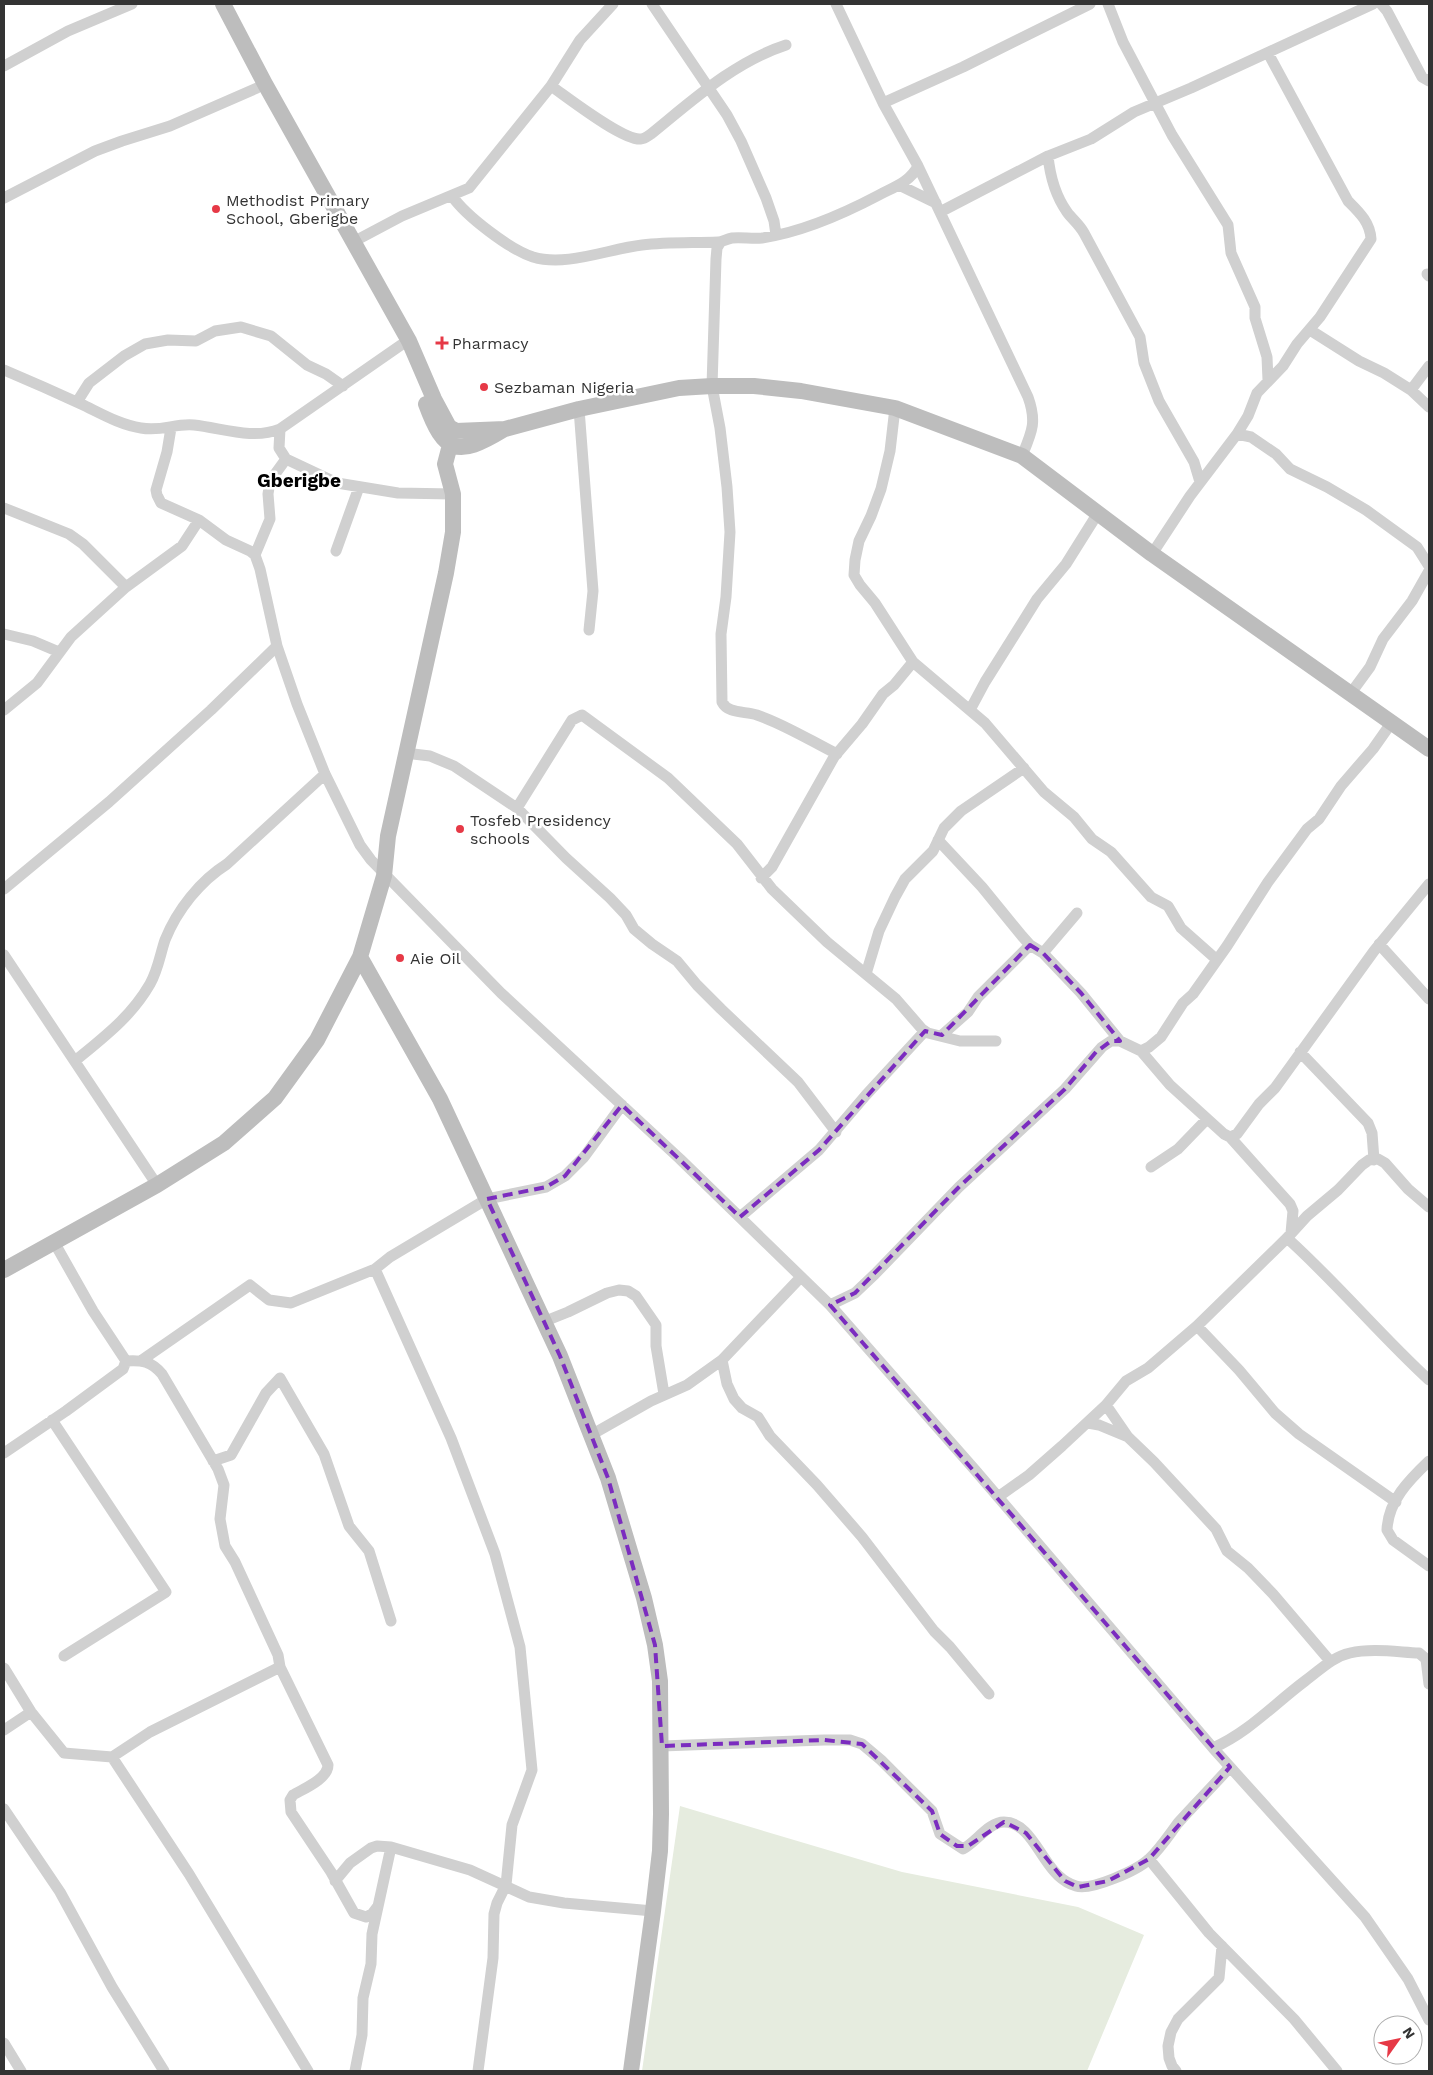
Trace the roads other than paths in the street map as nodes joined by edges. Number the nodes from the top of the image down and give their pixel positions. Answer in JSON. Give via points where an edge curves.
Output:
{"nodes":[{"id":1,"x":132,"y":4,"type":"edge"},
{"id":2,"x":213,"y":4,"type":"edge"},
{"id":3,"x":223,"y":4,"type":"edge"},
{"id":4,"x":613,"y":4,"type":"edge"},
{"id":5,"x":652,"y":4,"type":"edge"},
{"id":6,"x":836,"y":4,"type":"edge"},
{"id":7,"x":1090,"y":4,"type":"edge"},
{"id":8,"x":1108,"y":4,"type":"edge"},
{"id":9,"x":1373,"y":4,"type":"edge"},
{"id":10,"x":1381,"y":4,"type":"edge"},
{"id":11,"x":786,"y":45,"type":"dead end"},
{"id":12,"x":1268,"y":53,"type":"junction"},
{"id":13,"x":4,"y":66,"type":"edge"},
{"id":14,"x":1429,"y":81,"type":"edge"},
{"id":15,"x":551,"y":86,"type":"junction"},
{"id":16,"x":709,"y":87,"type":"junction"},
{"id":17,"x":257,"y":88,"type":"junction"},
{"id":18,"x":1155,"y":102,"type":"junction"},
{"id":19,"x":884,"y":103,"type":"junction"},
{"id":20,"x":1048,"y":156,"type":"junction"},
{"id":21,"x":918,"y":166,"type":"junction"},
{"id":22,"x":899,"y":185,"type":"junction"},
{"id":23,"x":452,"y":196,"type":"junction"},
{"id":24,"x":4,"y":198,"type":"edge"},
{"id":25,"x":938,"y":207,"type":"junction"},
{"id":26,"x":776,"y":235,"type":"junction"},
{"id":27,"x":353,"y":242,"type":"junction"},
{"id":28,"x":720,"y":243,"type":"junction"},
{"id":29,"x":1310,"y":330,"type":"junction"},
{"id":30,"x":401,"y":345,"type":"junction"},
{"id":31,"x":1429,"y":366,"type":"edge"},
{"id":32,"x":4,"y":370,"type":"edge"},
{"id":33,"x":1268,"y":380,"type":"junction"},
{"id":34,"x":343,"y":386,"type":"junction"},
{"id":35,"x":712,"y":386,"type":"junction"},
{"id":36,"x":1411,"y":390,"type":"junction"},
{"id":37,"x":77,"y":402,"type":"junction"},
{"id":38,"x":1429,"y":407,"type":"edge"},
{"id":39,"x":895,"y":408,"type":"junction"},
{"id":40,"x":579,"y":409,"type":"junction"},
{"id":41,"x":171,"y":428,"type":"junction"},
{"id":42,"x":280,"y":429,"type":"junction"},
{"id":43,"x":505,"y":429,"type":"junction"},
{"id":44,"x":1237,"y":434,"type":"junction"},
{"id":45,"x":450,"y":445,"type":"junction"},
{"id":46,"x":1022,"y":456,"type":"junction"},
{"id":47,"x":286,"y":458,"type":"junction"},
{"id":48,"x":1200,"y":482,"type":"junction"},
{"id":49,"x":359,"y":487,"type":"junction"},
{"id":50,"x":453,"y":494,"type":"junction"},
{"id":51,"x":4,"y":508,"type":"edge"},
{"id":52,"x":1098,"y":513,"type":"junction"},
{"id":53,"x":199,"y":520,"type":"junction"},
{"id":54,"x":336,"y":551,"type":"dead end"},
{"id":55,"x":1152,"y":554,"type":"junction"},
{"id":56,"x":255,"y":555,"type":"junction"},
{"id":57,"x":1429,"y":566,"type":"edge"},
{"id":58,"x":1429,"y":571,"type":"edge"},
{"id":59,"x":126,"y":588,"type":"junction"},
{"id":60,"x":589,"y":630,"type":"dead end"},
{"id":61,"x":4,"y":634,"type":"edge"},
{"id":62,"x":277,"y":646,"type":"junction"},
{"id":63,"x":59,"y":652,"type":"junction"},
{"id":64,"x":913,"y":662,"type":"junction"},
{"id":65,"x":1352,"y":693,"type":"junction"},
{"id":66,"x":4,"y":710,"type":"edge"},
{"id":67,"x":970,"y":710,"type":"junction"},
{"id":68,"x":1392,"y":722,"type":"junction"},
{"id":69,"x":1429,"y":748,"type":"edge"},
{"id":70,"x":405,"y":753,"type":"junction"},
{"id":71,"x":837,"y":754,"type":"junction"},
{"id":72,"x":1024,"y":768,"type":"junction"},
{"id":73,"x":324,"y":774,"type":"junction"},
{"id":74,"x":517,"y":808,"type":"junction"},
{"id":75,"x":938,"y":840,"type":"junction"},
{"id":76,"x":384,"y":876,"type":"junction"},
{"id":77,"x":761,"y":878,"type":"junction"},
{"id":78,"x":1429,"y":884,"type":"edge"},
{"id":79,"x":4,"y":888,"type":"edge"},
{"id":80,"x":1077,"y":913,"type":"dead end"},
{"id":81,"x":1380,"y":944,"type":"junction"},
{"id":82,"x":1030,"y":945,"type":"junction"},
{"id":83,"x":1043,"y":953,"type":"junction"},
{"id":84,"x":4,"y":956,"type":"edge"},
{"id":85,"x":360,"y":956,"type":"junction"},
{"id":86,"x":1216,"y":959,"type":"junction"},
{"id":87,"x":866,"y":974,"type":"junction"},
{"id":88,"x":1429,"y":999,"type":"edge"},
{"id":89,"x":925,"y":1031,"type":"junction"},
{"id":90,"x":942,"y":1035,"type":"junction"},
{"id":91,"x":996,"y":1041,"type":"dead end"},
{"id":92,"x":1120,"y":1041,"type":"junction"},
{"id":93,"x":1141,"y":1050,"type":"junction"},
{"id":94,"x":1300,"y":1052,"type":"junction"},
{"id":95,"x":75,"y":1061,"type":"junction"},
{"id":96,"x":622,"y":1105,"type":"junction"},
{"id":97,"x":1207,"y":1119,"type":"junction"},
{"id":98,"x":836,"y":1132,"type":"junction"},
{"id":99,"x":1230,"y":1136,"type":"junction"},
{"id":100,"x":1374,"y":1160,"type":"junction"},
{"id":101,"x":1151,"y":1167,"type":"dead end"},
{"id":102,"x":157,"y":1184,"type":"junction"},
{"id":103,"x":487,"y":1199,"type":"junction"},
{"id":104,"x":1429,"y":1207,"type":"edge"},
{"id":105,"x":1293,"y":1216,"type":"junction"},
{"id":106,"x":1307,"y":1216,"type":"junction"},
{"id":107,"x":740,"y":1217,"type":"junction"},
{"id":108,"x":1289,"y":1236,"type":"junction"},
{"id":109,"x":54,"y":1242,"type":"junction"},
{"id":110,"x":376,"y":1269,"type":"junction"},
{"id":111,"x":4,"y":1270,"type":"edge"},
{"id":112,"x":800,"y":1278,"type":"junction"},
{"id":113,"x":830,"y":1305,"type":"junction"},
{"id":114,"x":543,"y":1322,"type":"junction"},
{"id":115,"x":1198,"y":1326,"type":"junction"},
{"id":116,"x":142,"y":1360,"type":"junction"},
{"id":117,"x":722,"y":1360,"type":"junction"},
{"id":118,"x":126,"y":1361,"type":"junction"},
{"id":119,"x":1429,"y":1380,"type":"edge"},
{"id":120,"x":664,"y":1394,"type":"junction"},
{"id":121,"x":1106,"y":1405,"type":"junction"},
{"id":122,"x":52,"y":1420,"type":"junction"},
{"id":123,"x":1088,"y":1423,"type":"junction"},
{"id":124,"x":591,"y":1436,"type":"junction"},
{"id":125,"x":1128,"y":1437,"type":"junction"},
{"id":126,"x":4,"y":1453,"type":"edge"},
{"id":127,"x":213,"y":1461,"type":"junction"},
{"id":128,"x":1429,"y":1461,"type":"edge"},
{"id":129,"x":998,"y":1497,"type":"junction"},
{"id":130,"x":1396,"y":1502,"type":"junction"},
{"id":131,"x":1429,"y":1566,"type":"edge"},
{"id":132,"x":391,"y":1621,"type":"dead end"},
{"id":133,"x":64,"y":1656,"type":"dead end"},
{"id":134,"x":1427,"y":1656,"type":"edge"},
{"id":135,"x":1330,"y":1662,"type":"junction"},
{"id":136,"x":280,"y":1667,"type":"junction"},
{"id":137,"x":4,"y":1668,"type":"edge"},
{"id":138,"x":1429,"y":1684,"type":"edge"},
{"id":139,"x":989,"y":1694,"type":"dead end"},
{"id":140,"x":30,"y":1712,"type":"junction"},
{"id":141,"x":4,"y":1730,"type":"edge"},
{"id":142,"x":662,"y":1746,"type":"junction"},
{"id":143,"x":1213,"y":1748,"type":"junction"},
{"id":144,"x":112,"y":1757,"type":"junction"},
{"id":145,"x":1230,"y":1768,"type":"junction"},
{"id":146,"x":4,"y":1809,"type":"edge"},
{"id":147,"x":391,"y":1847,"type":"junction"},
{"id":148,"x":1149,"y":1859,"type":"junction"},
{"id":149,"x":335,"y":1881,"type":"junction"},
{"id":150,"x":506,"y":1886,"type":"junction"},
{"id":151,"x":378,"y":1906,"type":"junction"},
{"id":152,"x":653,"y":1911,"type":"junction"},
{"id":153,"x":1222,"y":1946,"type":"junction"},
{"id":154,"x":1429,"y":2020,"type":"edge"},
{"id":155,"x":4,"y":2043,"type":"edge"},
{"id":156,"x":21,"y":2071,"type":"edge"},
{"id":157,"x":164,"y":2071,"type":"edge"},
{"id":158,"x":308,"y":2071,"type":"edge"},
{"id":159,"x":355,"y":2071,"type":"edge"},
{"id":160,"x":478,"y":2071,"type":"edge"},
{"id":161,"x":631,"y":2071,"type":"edge"},
{"id":162,"x":1176,"y":2071,"type":"edge"},
{"id":163,"x":1337,"y":2071,"type":"edge"}],
"edges":[{"from":1,"to":13,"type":"street","via":[[68,31]]},
{"from":2,"to":17,"type":"street"},
{"from":3,"to":27,"type":"street"},
{"from":4,"to":15,"type":"street","via":[[580,40]]},
{"from":5,"to":16,"type":"street"},
{"from":6,"to":19,"type":"street"},
{"from":7,"to":19,"type":"street"},
{"from":8,"to":18,"type":"street","via":[[1123,42]]},
{"from":9,"to":12,"type":"street"},
{"from":10,"to":14,"type":"street","via":[[1422,77]]},
{"from":11,"to":16,"type":"street","via":[[756,56]]},
{"from":12,"to":18,"type":"street"},
{"from":12,"to":29,"type":"street","via":[[1348,201],[1371,230],[1371,239]]},
{"from":15,"to":16,"type":"street","via":[[604,122],[631,138],[642,140]]},
{"from":15,"to":23,"type":"street","via":[[479,177],[469,188]]},
{"from":16,"to":26,"type":"street","via":[[741,141],[774,221]]},
{"from":17,"to":24,"type":"street","via":[[170,126],[95,152]]},
{"from":17,"to":30,"type":"street"},
{"from":18,"to":20,"type":"street","via":[[1092,139]]},
{"from":18,"to":33,"type":"street","via":[[1228,225],[1231,253],[1255,307],[1267,357]]},
{"from":19,"to":21,"type":"street"},
{"from":20,"to":25,"type":"street"},
{"from":20,"to":48,"type":"street","via":[[1051,179],[1140,337],[1144,363],[1159,402],[1194,462]]},
{"from":21,"to":22,"type":"street","via":[[909,179]]},
{"from":21,"to":25,"type":"street"},
{"from":22,"to":25,"type":"street"},
{"from":22,"to":26,"type":"street","via":[[810,227]]},
{"from":23,"to":27,"type":"street","via":[[402,216]]},
{"from":23,"to":28,"type":"street","via":[[461,208],[512,247],[533,257],[551,260],[640,245]]},
{"from":25,"to":46,"type":"street","via":[[1028,397],[1033,412],[1033,429]]},
{"from":26,"to":28,"type":"street","via":[[730,238]]},
{"from":27,"to":43,"type":"street","via":[[409,341],[449,427],[456,431]]},
{"from":28,"to":35,"type":"street","via":[[716,259]]},
{"from":29,"to":33,"type":"street"},
{"from":29,"to":36,"type":"street"},
{"from":30,"to":34,"type":"street"},
{"from":30,"to":45,"type":"street","via":[[435,428]]},
{"from":31,"to":36,"type":"street"},
{"from":32,"to":37,"type":"street"},
{"from":33,"to":44,"type":"street","via":[[1257,394]]},
{"from":34,"to":37,"type":"street","via":[[307,365],[271,336],[241,327],[215,331],[196,341],[168,340],[144,344],[89,383]]},
{"from":34,"to":42,"type":"street"},
{"from":35,"to":39,"type":"street","via":[[801,391]]},
{"from":35,"to":40,"type":"street","via":[[679,388]]},
{"from":35,"to":71,"type":"street","via":[[728,487],[730,532],[721,634],[722,702],[730,710],[768,718]]},
{"from":36,"to":38,"type":"street"},
{"from":37,"to":41,"type":"street","via":[[139,428]]},
{"from":39,"to":46,"type":"street"},
{"from":39,"to":64,"type":"street","via":[[890,450],[871,516],[859,541],[854,574]]},
{"from":40,"to":43,"type":"street"},
{"from":40,"to":60,"type":"street","via":[[593,591]]},
{"from":41,"to":42,"type":"street","via":[[194,425],[231,432],[272,432]]},
{"from":41,"to":53,"type":"street","via":[[157,496],[161,503]]},
{"from":42,"to":47,"type":"street","via":[[279,448]]},
{"from":43,"to":45,"type":"street","via":[[470,446]]},
{"from":44,"to":48,"type":"street"},
{"from":44,"to":57,"type":"street","via":[[1250,437],[1276,454],[1290,469],[1366,510],[1417,547]]},
{"from":45,"to":50,"type":"street","via":[[445,464]]},
{"from":46,"to":52,"type":"street"},
{"from":47,"to":49,"type":"street","via":[[337,483]]},
{"from":47,"to":56,"type":"street","via":[[270,482],[270,518]]},
{"from":48,"to":55,"type":"street"},
{"from":49,"to":50,"type":"street","via":[[398,493]]},
{"from":49,"to":54,"type":"street"},
{"from":50,"to":70,"type":"street","via":[[453,532],[446,573]]},
{"from":51,"to":59,"type":"street","via":[[69,534]]},
{"from":52,"to":55,"type":"street"},
{"from":52,"to":67,"type":"street","via":[[1066,564],[1037,599]]},
{"from":53,"to":56,"type":"street","via":[[226,540]]},
{"from":53,"to":59,"type":"street","via":[[182,546]]},
{"from":55,"to":65,"type":"street"},
{"from":56,"to":62,"type":"street"},
{"from":58,"to":65,"type":"street","via":[[1412,601],[1383,639],[1370,667]]},
{"from":59,"to":63,"type":"street","via":[[71,637]]},
{"from":61,"to":63,"type":"street"},
{"from":62,"to":73,"type":"street"},
{"from":62,"to":79,"type":"street","via":[[109,802]]},
{"from":63,"to":66,"type":"street","via":[[37,683]]},
{"from":64,"to":67,"type":"street"},
{"from":64,"to":71,"type":"street","via":[[883,694]]},
{"from":65,"to":68,"type":"street"},
{"from":67,"to":72,"type":"street"},
{"from":68,"to":69,"type":"street"},
{"from":68,"to":86,"type":"street","via":[[1319,819],[1307,829]]},
{"from":70,"to":74,"type":"street","via":[[430,756],[454,766]]},
{"from":70,"to":76,"type":"street","via":[[388,836]]},
{"from":71,"to":77,"type":"street","via":[[772,867]]},
{"from":72,"to":75,"type":"street","via":[[960,811]]},
{"from":72,"to":86,"type":"street","via":[[1044,792],[1110,852],[1151,897],[1168,906],[1181,928]]},
{"from":73,"to":76,"type":"street","via":[[360,846]]},
{"from":73,"to":95,"type":"street","via":[[201,885],[173,924],[155,974],[129,1015]]},
{"from":74,"to":77,"type":"street","via":[[572,720],[582,715],[668,778],[736,844]]},
{"from":74,"to":98,"type":"street","via":[[610,898],[634,929],[677,961],[721,1010],[798,1082]]},
{"from":75,"to":82,"type":"street"},
{"from":75,"to":87,"type":"street","via":[[933,851],[905,879],[895,897],[879,931]]},
{"from":76,"to":85,"type":"street"},
{"from":76,"to":96,"type":"street","via":[[501,993]]},
{"from":77,"to":87,"type":"street","via":[[827,942]]},
{"from":78,"to":81,"type":"street"},
{"from":80,"to":83,"type":"street"},
{"from":81,"to":88,"type":"street"},
{"from":81,"to":94,"type":"street"},
{"from":82,"to":83,"type":"street"},
{"from":82,"to":90,"type":"street","via":[[978,997],[968,1012]]},
{"from":83,"to":92,"type":"street"},
{"from":84,"to":95,"type":"street"},
{"from":85,"to":102,"type":"street","via":[[318,1040],[275,1098],[224,1143]]},
{"from":85,"to":103,"type":"street","via":[[440,1099]]},
{"from":86,"to":93,"type":"street","via":[[1161,1037]]},
{"from":87,"to":89,"type":"street","via":[[896,999]]},
{"from":89,"to":90,"type":"street"},
{"from":89,"to":98,"type":"street"},
{"from":90,"to":91,"type":"street","via":[[960,1041]]},
{"from":92,"to":93,"type":"street"},
{"from":92,"to":113,"type":"street","via":[[1102,1046],[1065,1089],[959,1187],[875,1274],[855,1292]]},
{"from":93,"to":97,"type":"street","via":[[1170,1085]]},
{"from":94,"to":99,"type":"street","via":[[1238,1134]]},
{"from":94,"to":100,"type":"street","via":[[1368,1123]]},
{"from":95,"to":102,"type":"street"},
{"from":96,"to":103,"type":"street","via":[[584,1157],[565,1176],[546,1186]]},
{"from":96,"to":107,"type":"street"},
{"from":97,"to":99,"type":"street"},
{"from":97,"to":101,"type":"street","via":[[1178,1148]]},
{"from":98,"to":107,"type":"street","via":[[797,1170]]},
{"from":99,"to":105,"type":"street","via":[[1285,1197]]},
{"from":100,"to":104,"type":"street","via":[[1385,1162]]},
{"from":100,"to":106,"type":"street","via":[[1362,1165]]},
{"from":102,"to":109,"type":"street"},
{"from":103,"to":110,"type":"street","via":[[390,1257]]},
{"from":103,"to":114,"type":"street"},
{"from":105,"to":106,"type":"street"},
{"from":105,"to":108,"type":"street"},
{"from":106,"to":108,"type":"street"},
{"from":107,"to":112,"type":"street"},
{"from":108,"to":115,"type":"street"},
{"from":108,"to":119,"type":"street"},
{"from":109,"to":111,"type":"street"},
{"from":109,"to":118,"type":"street"},
{"from":110,"to":116,"type":"street","via":[[291,1303],[269,1300],[250,1285]]},
{"from":110,"to":150,"type":"street","via":[[458,1456],[495,1554],[520,1647],[532,1770],[512,1824]]},
{"from":112,"to":113,"type":"street"},
{"from":112,"to":117,"type":"street"},
{"from":113,"to":129,"type":"street"},
{"from":114,"to":120,"type":"street","via":[[607,1293],[628,1291],[636,1296],[656,1326]]},
{"from":114,"to":124,"type":"street"},
{"from":115,"to":121,"type":"street","via":[[1154,1364],[1126,1381]]},
{"from":115,"to":130,"type":"street","via":[[1298,1434]]},
{"from":116,"to":118,"type":"street"},
{"from":116,"to":127,"type":"street","via":[[154,1365],[162,1374]]},
{"from":117,"to":120,"type":"street","via":[[686,1385]]},
{"from":117,"to":139,"type":"street","via":[[734,1399],[758,1417],[770,1436],[862,1537],[934,1631]]},
{"from":118,"to":122,"type":"street","via":[[123,1369]]},
{"from":120,"to":124,"type":"street"},
{"from":121,"to":123,"type":"street"},
{"from":121,"to":125,"type":"street"},
{"from":122,"to":126,"type":"street"},
{"from":122,"to":133,"type":"street","via":[[166,1592]]},
{"from":123,"to":125,"type":"street"},
{"from":123,"to":129,"type":"street","via":[[1029,1475]]},
{"from":124,"to":142,"type":"street","via":[[608,1478],[655,1645]]},
{"from":125,"to":135,"type":"street","via":[[1216,1529],[1227,1551],[1273,1594]]},
{"from":127,"to":132,"type":"street","via":[[231,1455],[266,1393],[280,1378],[324,1454],[349,1526],[369,1551]]},
{"from":127,"to":136,"type":"street","via":[[224,1485],[220,1520],[225,1546],[278,1655]]},
{"from":128,"to":130,"type":"street","via":[[1407,1482]]},
{"from":129,"to":143,"type":"street"},
{"from":130,"to":131,"type":"street","via":[[1387,1530],[1393,1540]]},
{"from":134,"to":135,"type":"street","via":[[1360,1651]]},
{"from":134,"to":138,"type":"street"},
{"from":135,"to":143,"type":"street","via":[[1238,1736]]},
{"from":136,"to":144,"type":"street","via":[[150,1732]]},
{"from":136,"to":149,"type":"street","via":[[328,1765],[324,1775],[293,1796],[291,1812]]},
{"from":137,"to":140,"type":"street"},
{"from":140,"to":141,"type":"street"},
{"from":140,"to":144,"type":"street","via":[[64,1753]]},
{"from":142,"to":148,"type":"street","via":[[850,1740],[862,1744],[881,1760],[932,1812],[940,1834],[963,1848],[994,1825],[1004,1822],[1016,1825],[1026,1833],[1051,1868],[1064,1881],[1078,1887],[1108,1881]]},
{"from":142,"to":152,"type":"street","via":[[660,1851]]},
{"from":143,"to":145,"type":"street"},
{"from":144,"to":158,"type":"street","via":[[189,1874]]},
{"from":145,"to":148,"type":"street"},
{"from":145,"to":154,"type":"street","via":[[1365,1917],[1408,1979]]},
{"from":146,"to":157,"type":"street","via":[[60,1892],[112,1987]]},
{"from":147,"to":149,"type":"street","via":[[371,1848],[350,1863]]},
{"from":147,"to":150,"type":"street","via":[[470,1870]]},
{"from":147,"to":151,"type":"street"},
{"from":148,"to":153,"type":"street"},
{"from":149,"to":151,"type":"street","via":[[354,1913],[366,1917]]},
{"from":150,"to":152,"type":"street","via":[[530,1897],[564,1904]]},
{"from":150,"to":160,"type":"street","via":[[494,1914],[494,1958]]},
{"from":151,"to":159,"type":"street"},
{"from":152,"to":161,"type":"street"},
{"from":153,"to":162,"type":"street","via":[[1219,1978],[1178,2019],[1171,2032],[1169,2058]]},
{"from":153,"to":163,"type":"street","via":[[1294,2020]]},
{"from":155,"to":156,"type":"street"}]}
